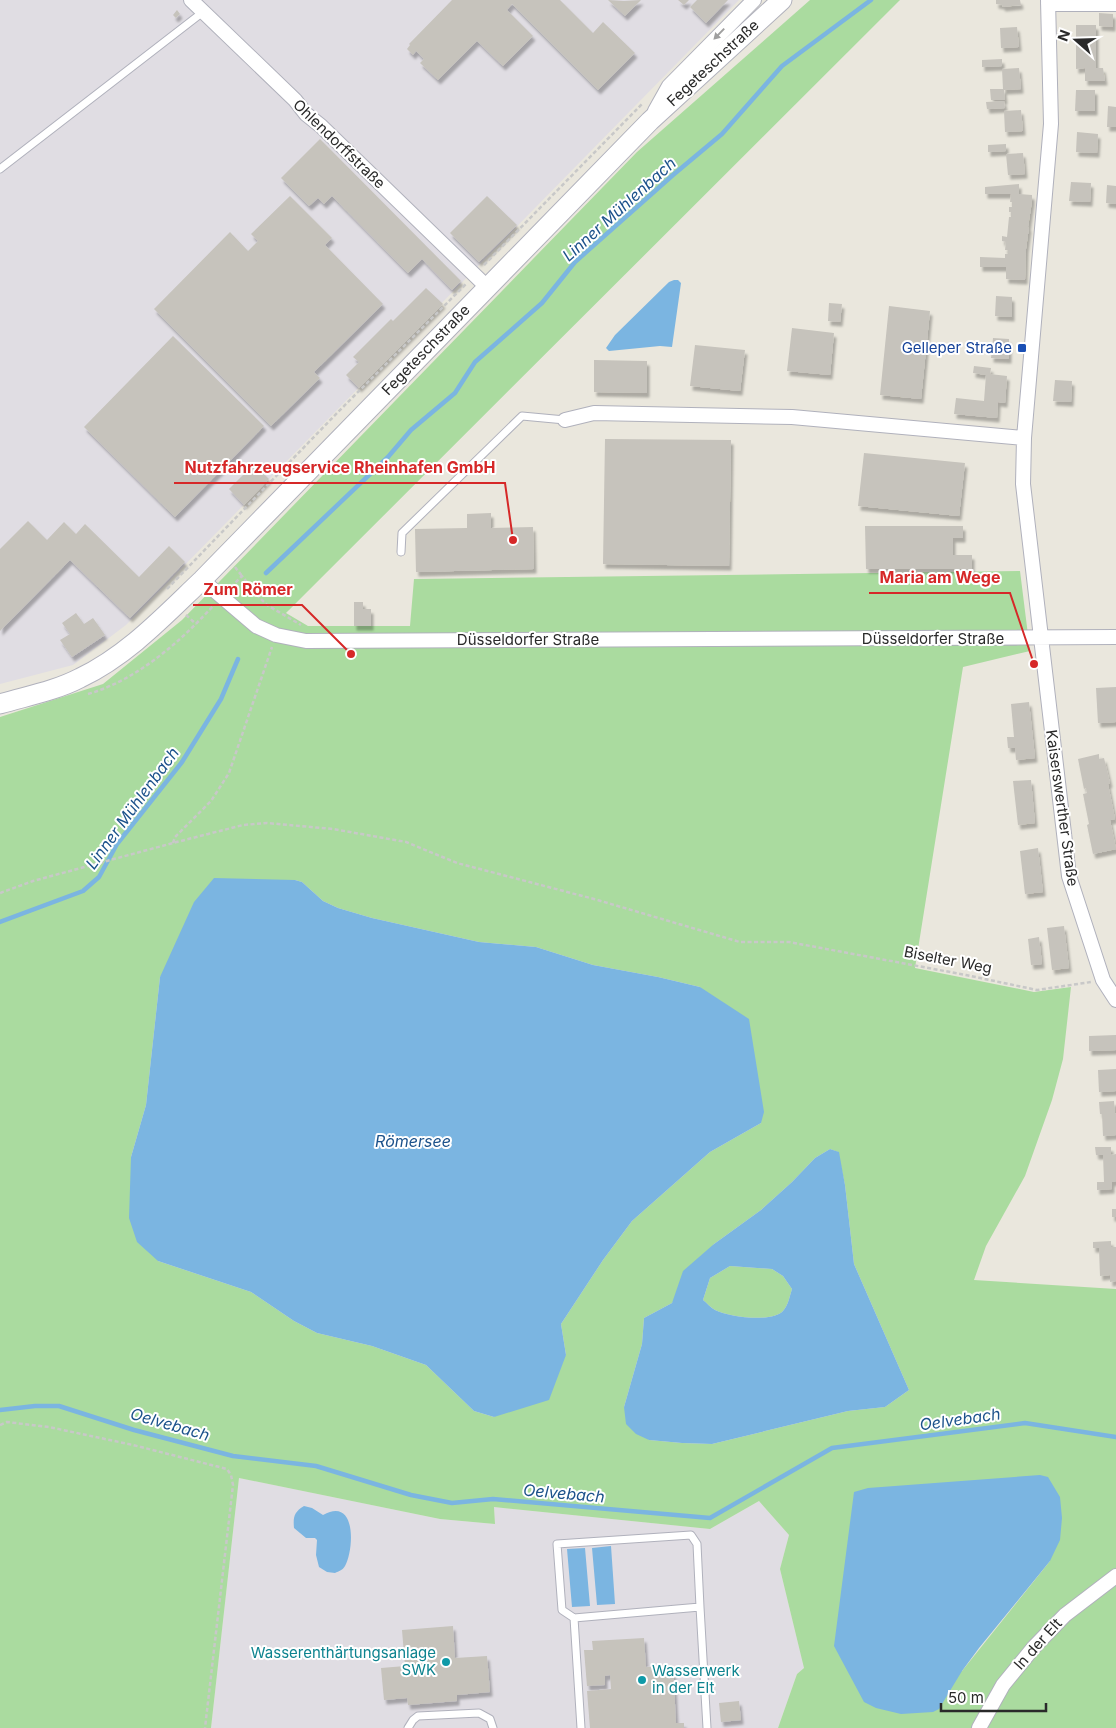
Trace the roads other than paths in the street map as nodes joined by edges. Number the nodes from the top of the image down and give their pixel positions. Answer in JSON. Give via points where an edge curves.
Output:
{"nodes":[{"id":1,"x":191,"y":0,"type":"edge"},
{"id":2,"x":754,"y":0,"type":"edge"},
{"id":3,"x":778,"y":2,"type":"edge"},
{"id":4,"x":1048,"y":2,"type":"edge"},
{"id":5,"x":1116,"y":4,"type":"edge"},
{"id":6,"x":203,"y":12,"type":"junction"},
{"id":7,"x":650,"y":121,"type":"junction"},
{"id":8,"x":0,"y":169,"type":"edge"},
{"id":9,"x":481,"y":281,"type":"junction"},
{"id":10,"x":565,"y":420,"type":"joint"},
{"id":11,"x":1024,"y":438,"type":"junction"},
{"id":12,"x":401,"y":552,"type":"dead end"},
{"id":13,"x":202,"y":580,"type":"junction"},
{"id":14,"x":1116,"y":637,"type":"edge"},
{"id":15,"x":1040,"y":638,"type":"junction"},
{"id":16,"x":0,"y":704,"type":"edge"},
{"id":17,"x":1116,"y":1000,"type":"edge"},
{"id":18,"x":1116,"y":1576,"type":"edge"},
{"id":19,"x":700,"y":1607,"type":"junction"},
{"id":20,"x":574,"y":1618,"type":"junction"},
{"id":21,"x":408,"y":1728,"type":"edge"},
{"id":22,"x":493,"y":1728,"type":"edge"},
{"id":23,"x":581,"y":1728,"type":"edge"},
{"id":24,"x":707,"y":1728,"type":"edge"},
{"id":25,"x":979,"y":1728,"type":"edge"}],
"edges":[{"from":1,"to":6,"type":"street","name":"Ohlendorffstraße"},
{"from":2,"to":7,"type":"street","name":"Fegeteschstraße","one_way":true,"via":[[669,86]]},
{"from":3,"to":7,"type":"main road","name":"Fegeteschstraße"},
{"from":4,"to":5,"type":"street"},
{"from":4,"to":11,"type":"street","via":[[1051,124]]},
{"from":6,"to":8,"type":"lane"},
{"from":6,"to":9,"type":"street","name":"Ohlendorffstraße"},
{"from":7,"to":9,"type":"main road","name":"Fegeteschstraße"},
{"from":9,"to":13,"type":"main road","name":"Fegeteschstraße"},
{"from":10,"to":11,"type":"street","via":[[594,413],[792,417]]},
{"from":10,"to":12,"type":"lane","via":[[522,416],[402,532]]},
{"from":11,"to":15,"type":"street","via":[[1023,484]]},
{"from":13,"to":15,"type":"street","name":"Düsseldorfer Straße","via":[[256,626],[276,635],[306,641]]},
{"from":13,"to":16,"type":"main road","via":[[142,638],[108,664],[79,679]]},
{"from":14,"to":15,"type":"street","name":"Düsseldorfer Straße"},
{"from":15,"to":17,"type":"street","name":"Kaiserswerther Straße","via":[[1069,876],[1103,980]]},
{"from":18,"to":25,"type":"street","name":"In der Elt","via":[[1065,1615],[1034,1646],[1003,1685]]},
{"from":19,"to":20,"type":"lane"},
{"from":19,"to":20,"type":"lane","via":[[697,1544],[691,1535],[557,1544],[562,1610]]},
{"from":19,"to":24,"type":"lane"},
{"from":20,"to":23,"type":"lane"},
{"from":21,"to":22,"type":"lane","via":[[418,1716],[479,1713],[490,1719]]}]}
